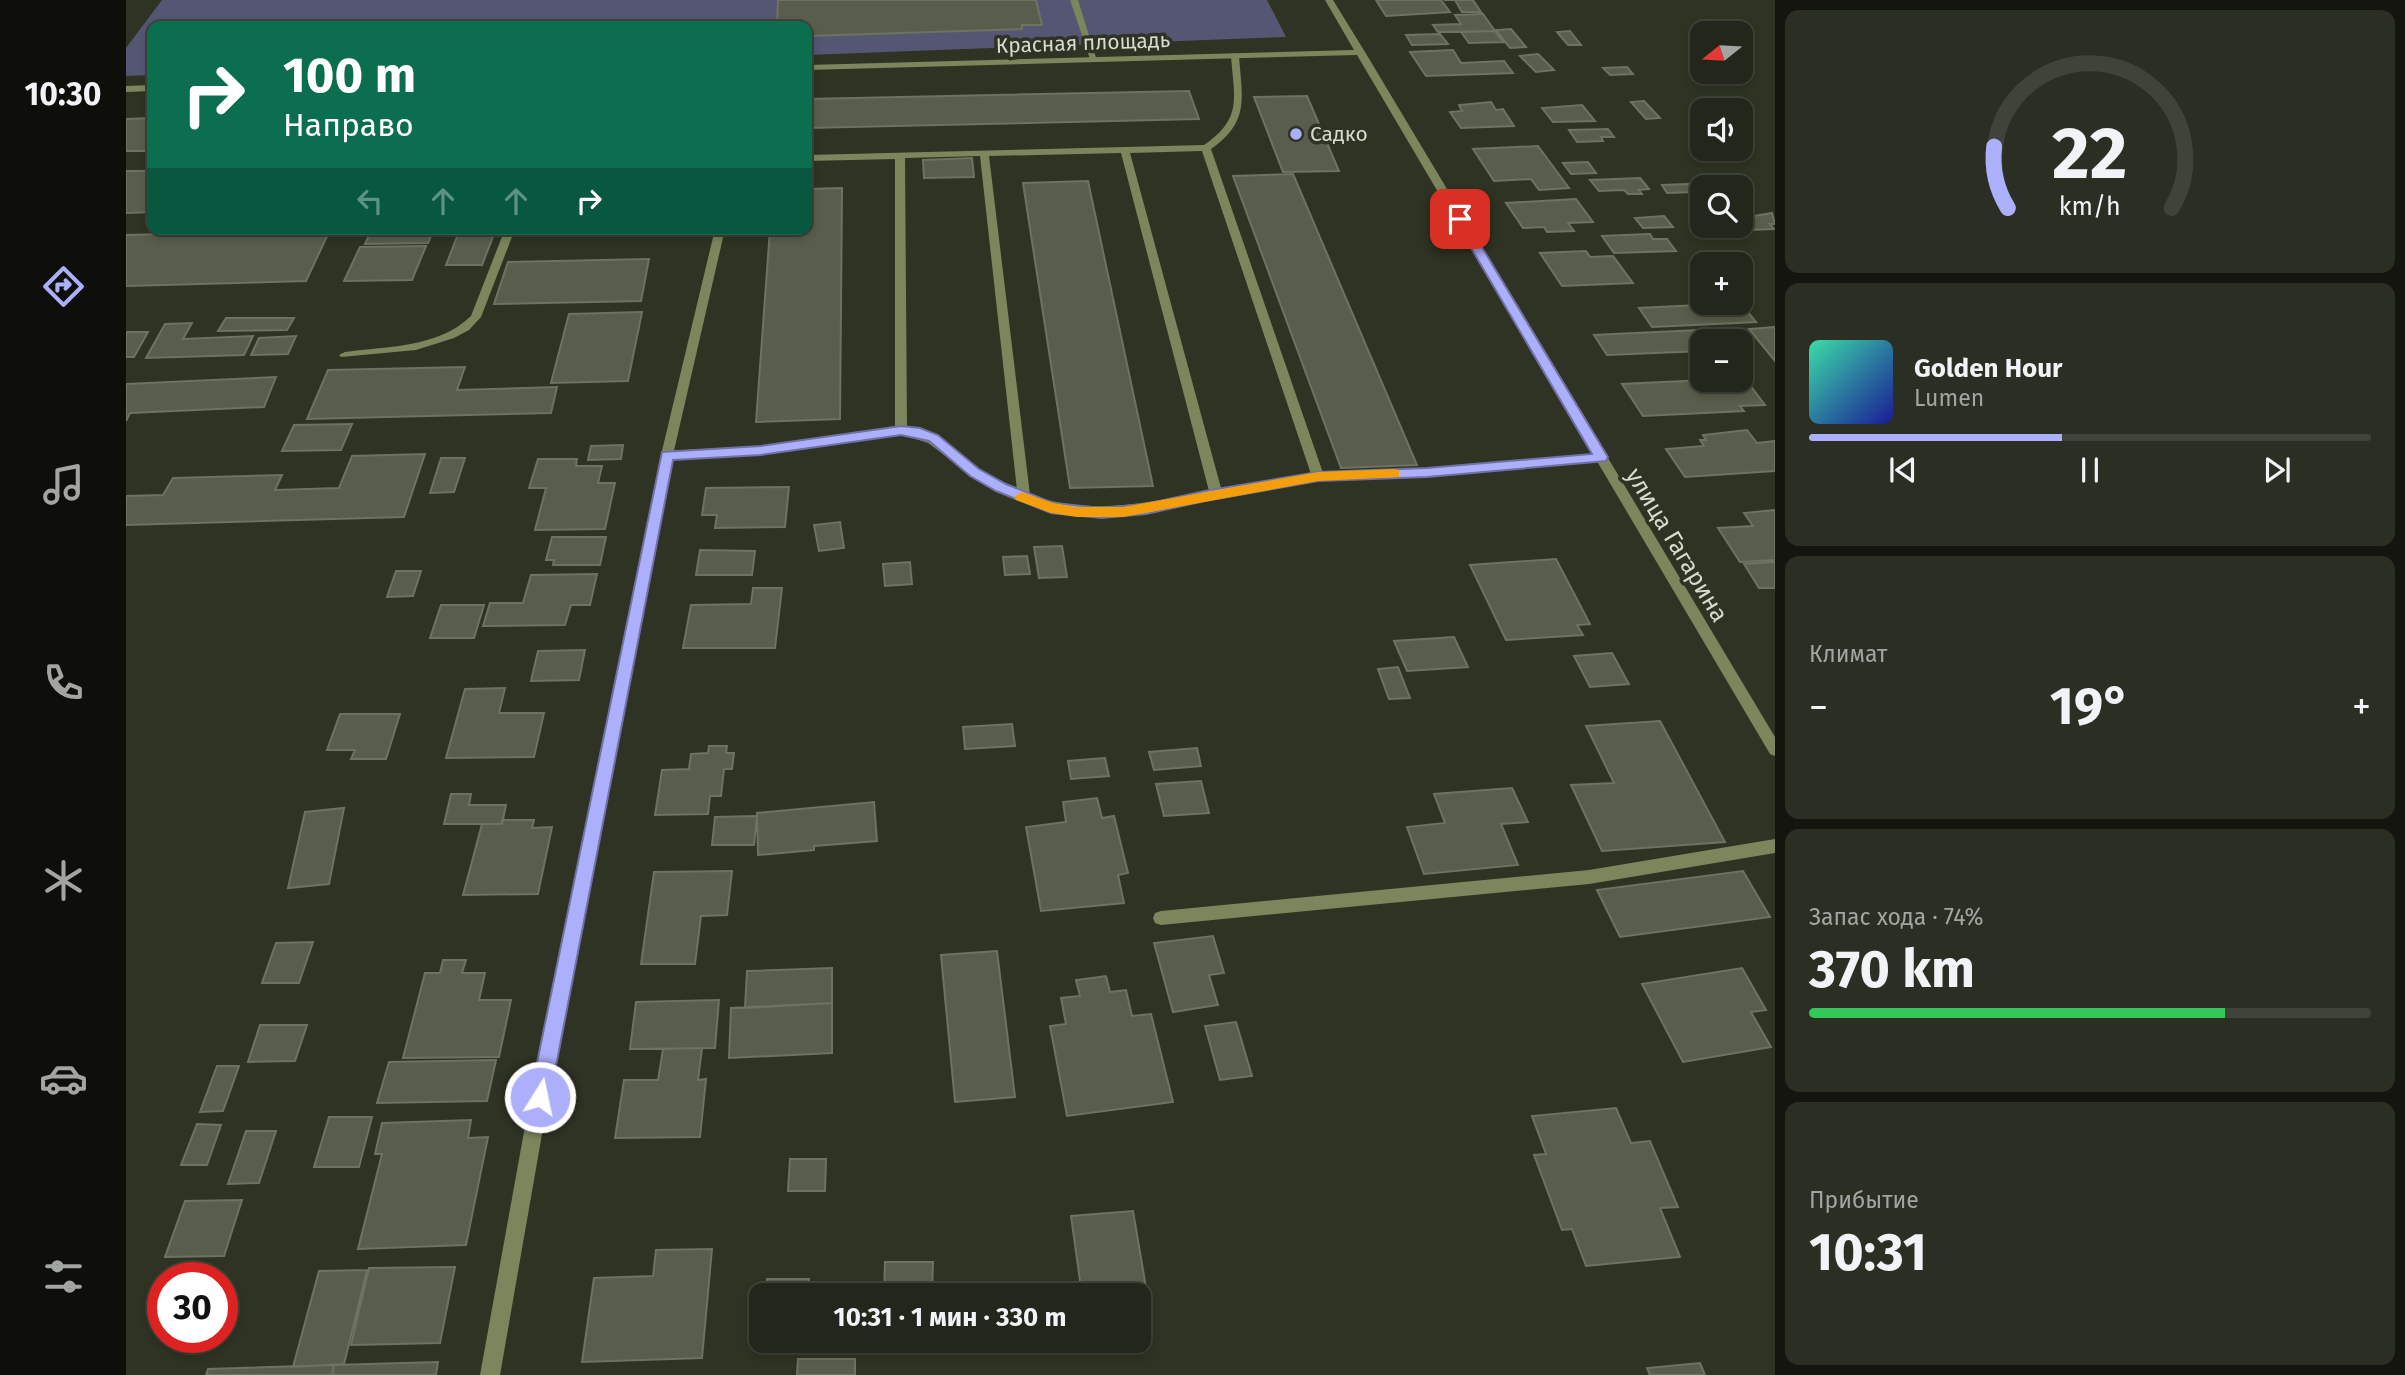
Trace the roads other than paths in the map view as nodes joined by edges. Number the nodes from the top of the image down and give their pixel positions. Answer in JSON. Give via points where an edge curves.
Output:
{"nodes":[{"id":1,"x":1074,"y":0,"type":"edge"},
{"id":2,"x":1329,"y":0,"type":"edge"},
{"id":3,"x":1361,"y":52,"type":"junction"},
{"id":4,"x":1234,"y":56,"type":"junction"},
{"id":5,"x":1094,"y":59,"type":"junction"},
{"id":6,"x":812,"y":68,"type":"edge"},
{"id":7,"x":147,"y":88,"type":"edge"},
{"id":8,"x":126,"y":89,"type":"edge"},
{"id":9,"x":1206,"y":148,"type":"junction"},
{"id":10,"x":1125,"y":150,"type":"junction"},
{"id":11,"x":984,"y":153,"type":"junction"},
{"id":12,"x":900,"y":155,"type":"junction"},
{"id":13,"x":812,"y":158,"type":"edge"},
{"id":14,"x":508,"y":235,"type":"edge"},
{"id":15,"x":718,"y":235,"type":"edge"},
{"id":16,"x":345,"y":355,"type":"dead end"},
{"id":17,"x":901,"y":430,"type":"junction"},
{"id":18,"x":667,"y":455,"type":"junction"},
{"id":19,"x":1601,"y":457,"type":"junction"},
{"id":20,"x":1318,"y":477,"type":"junction"},
{"id":21,"x":1216,"y":494,"type":"junction"},
{"id":22,"x":1024,"y":498,"type":"junction"},
{"id":23,"x":1775,"y":750,"type":"edge"},
{"id":24,"x":1775,"y":846,"type":"edge"},
{"id":25,"x":1161,"y":918,"type":"dead end"},
{"id":26,"x":490,"y":1375,"type":"edge"}],
"edges":[{"from":1,"to":5,"type":"street"},
{"from":2,"to":3,"type":"street","name":"улица Гагарина"},
{"from":3,"to":4,"type":"street","name":"Красная площадь"},
{"from":3,"to":19,"type":"street","name":"улица Гагарина"},
{"from":4,"to":5,"type":"street","name":"Красная площадь"},
{"from":4,"to":9,"type":"street","via":[[1234,123]]},
{"from":5,"to":6,"type":"street","name":"Красная площадь"},
{"from":7,"to":8,"type":"street"},
{"from":9,"to":10,"type":"street"},
{"from":9,"to":20,"type":"street"},
{"from":10,"to":11,"type":"street"},
{"from":10,"to":21,"type":"street"},
{"from":11,"to":12,"type":"street"},
{"from":11,"to":22,"type":"street"},
{"from":12,"to":13,"type":"street"},
{"from":12,"to":17,"type":"street"},
{"from":14,"to":16,"type":"street","via":[[476,317],[467,328],[436,342]]},
{"from":15,"to":18,"type":"street"},
{"from":17,"to":18,"type":"street","via":[[757,451]]},
{"from":17,"to":22,"type":"street","via":[[934,438],[975,472]]},
{"from":18,"to":26,"type":"street","via":[[547,1058]]},
{"from":19,"to":20,"type":"street"},
{"from":19,"to":23,"type":"street","name":"улица Гагарина"},
{"from":20,"to":21,"type":"street"},
{"from":21,"to":22,"type":"street","via":[[1102,513],[1051,508]]},
{"from":24,"to":25,"type":"street","via":[[1589,877]]}]}
